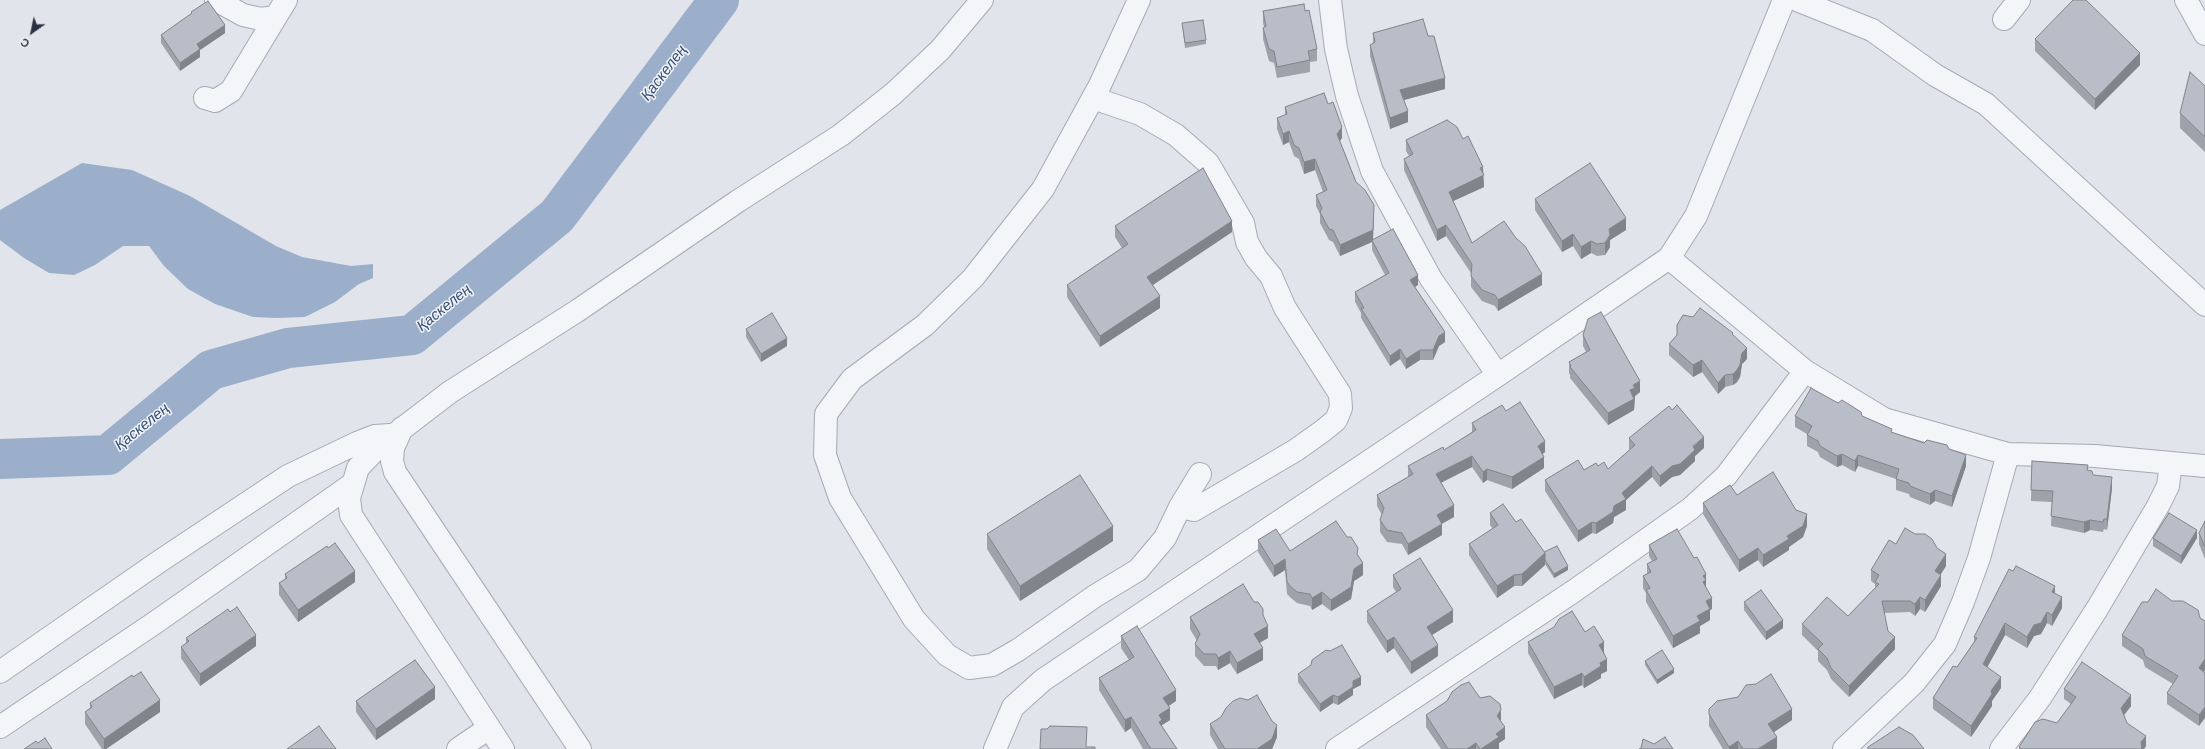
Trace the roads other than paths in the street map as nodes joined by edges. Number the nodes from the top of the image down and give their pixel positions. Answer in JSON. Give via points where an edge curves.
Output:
{"nodes":[{"id":1,"x":216,"y":0,"type":"edge"},
{"id":2,"x":982,"y":0,"type":"edge"},
{"id":3,"x":1140,"y":0,"type":"edge"},
{"id":4,"x":1330,"y":0,"type":"edge"},
{"id":5,"x":1784,"y":0,"type":"edge"},
{"id":6,"x":1797,"y":0,"type":"edge"},
{"id":7,"x":2019,"y":0,"type":"edge"},
{"id":8,"x":2186,"y":0,"type":"edge"},
{"id":9,"x":280,"y":8,"type":"edge"},
{"id":10,"x":2004,"y":19,"type":"dead end"},
{"id":11,"x":2205,"y":34,"type":"edge"},
{"id":12,"x":206,"y":98,"type":"dead end"},
{"id":13,"x":1093,"y":98,"type":"junction"},
{"id":14,"x":1669,"y":258,"type":"junction"},
{"id":15,"x":2205,"y":305,"type":"edge"},
{"id":16,"x":1804,"y":371,"type":"junction"},
{"id":17,"x":1498,"y":375,"type":"junction"},
{"id":18,"x":399,"y":431,"type":"junction"},
{"id":19,"x":2008,"y":454,"type":"junction"},
{"id":20,"x":2171,"y":463,"type":"junction"},
{"id":21,"x":2205,"y":466,"type":"edge"},
{"id":22,"x":1200,"y":474,"type":"dead end"},
{"id":23,"x":352,"y":485,"type":"junction"},
{"id":24,"x":1180,"y":507,"type":"junction"},
{"id":25,"x":0,"y":672,"type":"edge"},
{"id":26,"x":0,"y":727,"type":"edge"},
{"id":27,"x":489,"y":728,"type":"junction"},
{"id":28,"x":458,"y":749,"type":"edge"},
{"id":29,"x":503,"y":749,"type":"edge"},
{"id":30,"x":580,"y":749,"type":"edge"},
{"id":31,"x":995,"y":749,"type":"edge"},
{"id":32,"x":1337,"y":749,"type":"edge"},
{"id":33,"x":1844,"y":749,"type":"edge"},
{"id":34,"x":2001,"y":749,"type":"edge"}],
"edges":[{"from":1,"to":9,"type":"lane","via":[[243,15],[261,20]]},
{"from":2,"to":18,"type":"lane","via":[[940,50],[894,94],[841,135],[738,200],[577,311],[450,392]]},
{"from":3,"to":13,"type":"lane"},
{"from":4,"to":17,"type":"lane","via":[[1336,49],[1347,96],[1372,171],[1431,279]]},
{"from":5,"to":14,"type":"lane","via":[[1696,216]]},
{"from":6,"to":15,"type":"lane","via":[[1872,30],[1935,75],[1986,104]]},
{"from":7,"to":10,"type":"lane"},
{"from":8,"to":11,"type":"lane"},
{"from":9,"to":12,"type":"lane","via":[[231,91],[214,101]]},
{"from":13,"to":24,"type":"lane","via":[[1140,114],[1176,135],[1208,162],[1243,223],[1256,258],[1271,276],[1284,308],[1340,394],[1341,408],[1336,420],[1296,450],[1194,510]]},
{"from":13,"to":24,"type":"lane","via":[[1043,189],[972,278],[924,325],[852,379],[826,414],[825,455],[840,498],[914,619],[947,655],[969,668],[992,665],[1018,650],[1095,596],[1138,570],[1165,538]]},
{"from":14,"to":16,"type":"lane"},
{"from":14,"to":17,"type":"lane"},
{"from":16,"to":19,"type":"lane","via":[[1884,419]]},
{"from":16,"to":32,"type":"lane","via":[[1726,476],[1690,509],[1574,591]]},
{"from":17,"to":31,"type":"lane","via":[[1112,631],[1043,680],[1014,708]]},
{"from":18,"to":23,"type":"lane","via":[[377,448],[358,468]]},
{"from":18,"to":25,"type":"lane","via":[[357,443],[288,476],[160,560]]},
{"from":18,"to":30,"type":"lane","via":[[393,448],[392,461],[395,472]]},
{"from":19,"to":20,"type":"lane","via":[[2095,456]]},
{"from":19,"to":33,"type":"lane","via":[[1979,558],[1945,644],[1914,683]]},
{"from":20,"to":21,"type":"lane"},
{"from":20,"to":34,"type":"lane","via":[[2168,486],[2158,506],[2097,609],[2040,698]]},
{"from":22,"to":24,"type":"lane"},
{"from":23,"to":26,"type":"lane"},
{"from":23,"to":27,"type":"lane","via":[[348,498],[351,515]]},
{"from":27,"to":28,"type":"lane"},
{"from":27,"to":29,"type":"lane"}]}
